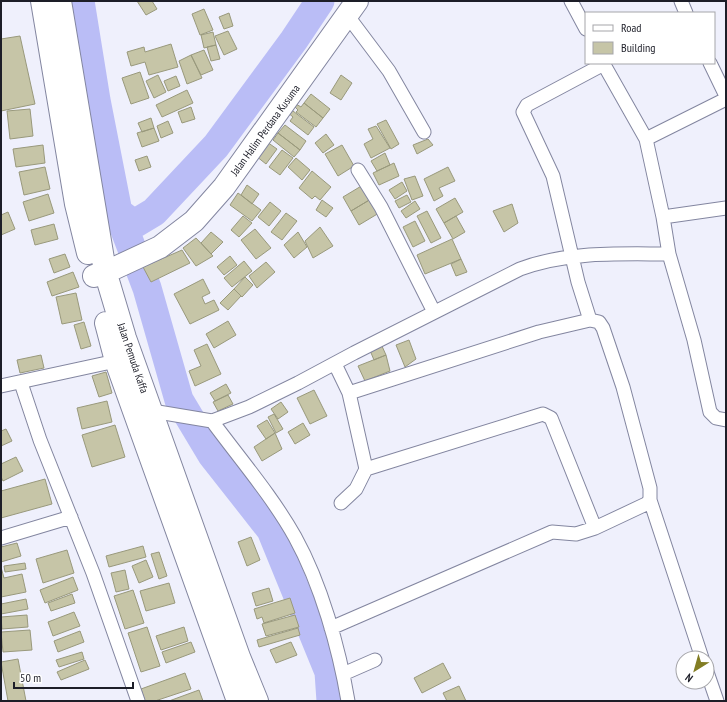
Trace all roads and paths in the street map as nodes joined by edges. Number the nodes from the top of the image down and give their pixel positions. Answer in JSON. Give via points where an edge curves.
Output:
{"nodes":[{"id":1,"x":42,"y":1,"type":"edge"},
{"id":2,"x":60,"y":1,"type":"edge"},
{"id":3,"x":571,"y":1,"type":"edge"},
{"id":4,"x":681,"y":1,"type":"edge"},
{"id":5,"x":352,"y":8,"type":"edge"},
{"id":6,"x":686,"y":12,"type":"edge"},
{"id":7,"x":585,"y":27,"type":"edge"},
{"id":8,"x":604,"y":64,"type":"edge"},
{"id":9,"x":710,"y":64,"type":"edge"},
{"id":10,"x":726,"y":96,"type":"edge"},
{"id":11,"x":726,"y":99,"type":"edge"},
{"id":12,"x":424,"y":132,"type":"dead end"},
{"id":13,"x":646,"y":139,"type":"junction"},
{"id":14,"x":358,"y":170,"type":"dead end"},
{"id":15,"x":726,"y":208,"type":"edge"},
{"id":16,"x":663,"y":217,"type":"junction"},
{"id":17,"x":669,"y":254,"type":"junction"},
{"id":18,"x":573,"y":256,"type":"junction"},
{"id":19,"x":105,"y":272,"type":"junction"},
{"id":20,"x":434,"y":312,"type":"junction"},
{"id":21,"x":590,"y":320,"type":"junction"},
{"id":22,"x":116,"y":360,"type":"junction"},
{"id":23,"x":335,"y":364,"type":"junction"},
{"id":24,"x":21,"y":383,"type":"junction"},
{"id":25,"x":1,"y":386,"type":"edge"},
{"id":26,"x":349,"y":393,"type":"junction"},
{"id":27,"x":161,"y":413,"type":"junction"},
{"id":28,"x":726,"y":420,"type":"edge"},
{"id":29,"x":208,"y":421,"type":"junction"},
{"id":30,"x":366,"y":469,"type":"junction"},
{"id":31,"x":650,"y":500,"type":"junction"},
{"id":32,"x":341,"y":503,"type":"dead end"},
{"id":33,"x":71,"y":517,"type":"junction"},
{"id":34,"x":595,"y":528,"type":"junction"},
{"id":35,"x":1,"y":538,"type":"edge"},
{"id":36,"x":331,"y":628,"type":"junction"},
{"id":37,"x":699,"y":650,"type":"edge"},
{"id":38,"x":232,"y":660,"type":"junction"},
{"id":39,"x":375,"y":660,"type":"dead end"},
{"id":40,"x":343,"y":674,"type":"junction"},
{"id":41,"x":713,"y":690,"type":"edge"},
{"id":42,"x":138,"y":701,"type":"edge"},
{"id":43,"x":238,"y":701,"type":"edge"},
{"id":44,"x":257,"y":701,"type":"edge"},
{"id":45,"x":348,"y":701,"type":"edge"},
{"id":46,"x":717,"y":701,"type":"edge"}],
"edges":[{"from":1,"to":19,"type":"highway","name":"Jalan Pemuda Kaffa","via":[[76,204]]},
{"from":2,"to":19,"type":"highway","name":"Jalan Pemuda Kaffa"},
{"from":3,"to":7,"type":"street"},
{"from":4,"to":6,"type":"street"},
{"from":5,"to":12,"type":"street"},
{"from":5,"to":19,"type":"highway","name":"Jalan Halim Perdana Kusuma","via":[[224,187],[194,221],[160,247]]},
{"from":8,"to":13,"type":"street"},
{"from":8,"to":18,"type":"street","via":[[528,105],[523,112],[553,176]]},
{"from":9,"to":10,"type":"street"},
{"from":11,"to":13,"type":"street"},
{"from":13,"to":16,"type":"street"},
{"from":14,"to":20,"type":"street","via":[[381,207]]},
{"from":15,"to":16,"type":"street"},
{"from":16,"to":17,"type":"street"},
{"from":17,"to":18,"type":"street"},
{"from":17,"to":28,"type":"street","via":[[694,340],[710,412],[716,418]]},
{"from":18,"to":20,"type":"street","via":[[551,259],[520,269]]},
{"from":18,"to":21,"type":"street"},
{"from":19,"to":22,"type":"highway","name":"Jalan Pemuda Kaffa"},
{"from":19,"to":27,"type":"highway","name":"Jalan Pemuda Kaffa","via":[[125,338]]},
{"from":20,"to":23,"type":"street"},
{"from":21,"to":26,"type":"street","via":[[539,332]]},
{"from":21,"to":31,"type":"street","via":[[599,322],[607,337],[649,482]]},
{"from":22,"to":24,"type":"street"},
{"from":22,"to":38,"type":"highway","name":"Jalan Pemuda Kaffa"},
{"from":23,"to":26,"type":"street"},
{"from":23,"to":29,"type":"street","via":[[249,406]]},
{"from":24,"to":25,"type":"street"},
{"from":24,"to":33,"type":"street","via":[[40,440]]},
{"from":26,"to":30,"type":"street"},
{"from":27,"to":29,"type":"street"},
{"from":27,"to":38,"type":"highway","name":"Jalan Pemuda Kaffa"},
{"from":29,"to":36,"type":"street","via":[[272,502],[295,537]]},
{"from":30,"to":32,"type":"street","via":[[356,489]]},
{"from":30,"to":34,"type":"street","via":[[543,414],[551,418]]},
{"from":31,"to":34,"type":"street","via":[[642,507]]},
{"from":31,"to":37,"type":"street"},
{"from":33,"to":35,"type":"street"},
{"from":33,"to":42,"type":"street"},
{"from":34,"to":36,"type":"street","via":[[571,535],[552,532]]},
{"from":36,"to":40,"type":"street"},
{"from":38,"to":43,"type":"highway","name":"Jalan Pemuda Kaffa"},
{"from":38,"to":44,"type":"highway","name":"Jalan Pemuda Kaffa"},
{"from":39,"to":40,"type":"street"},
{"from":40,"to":45,"type":"street"},
{"from":41,"to":46,"type":"street"}]}
